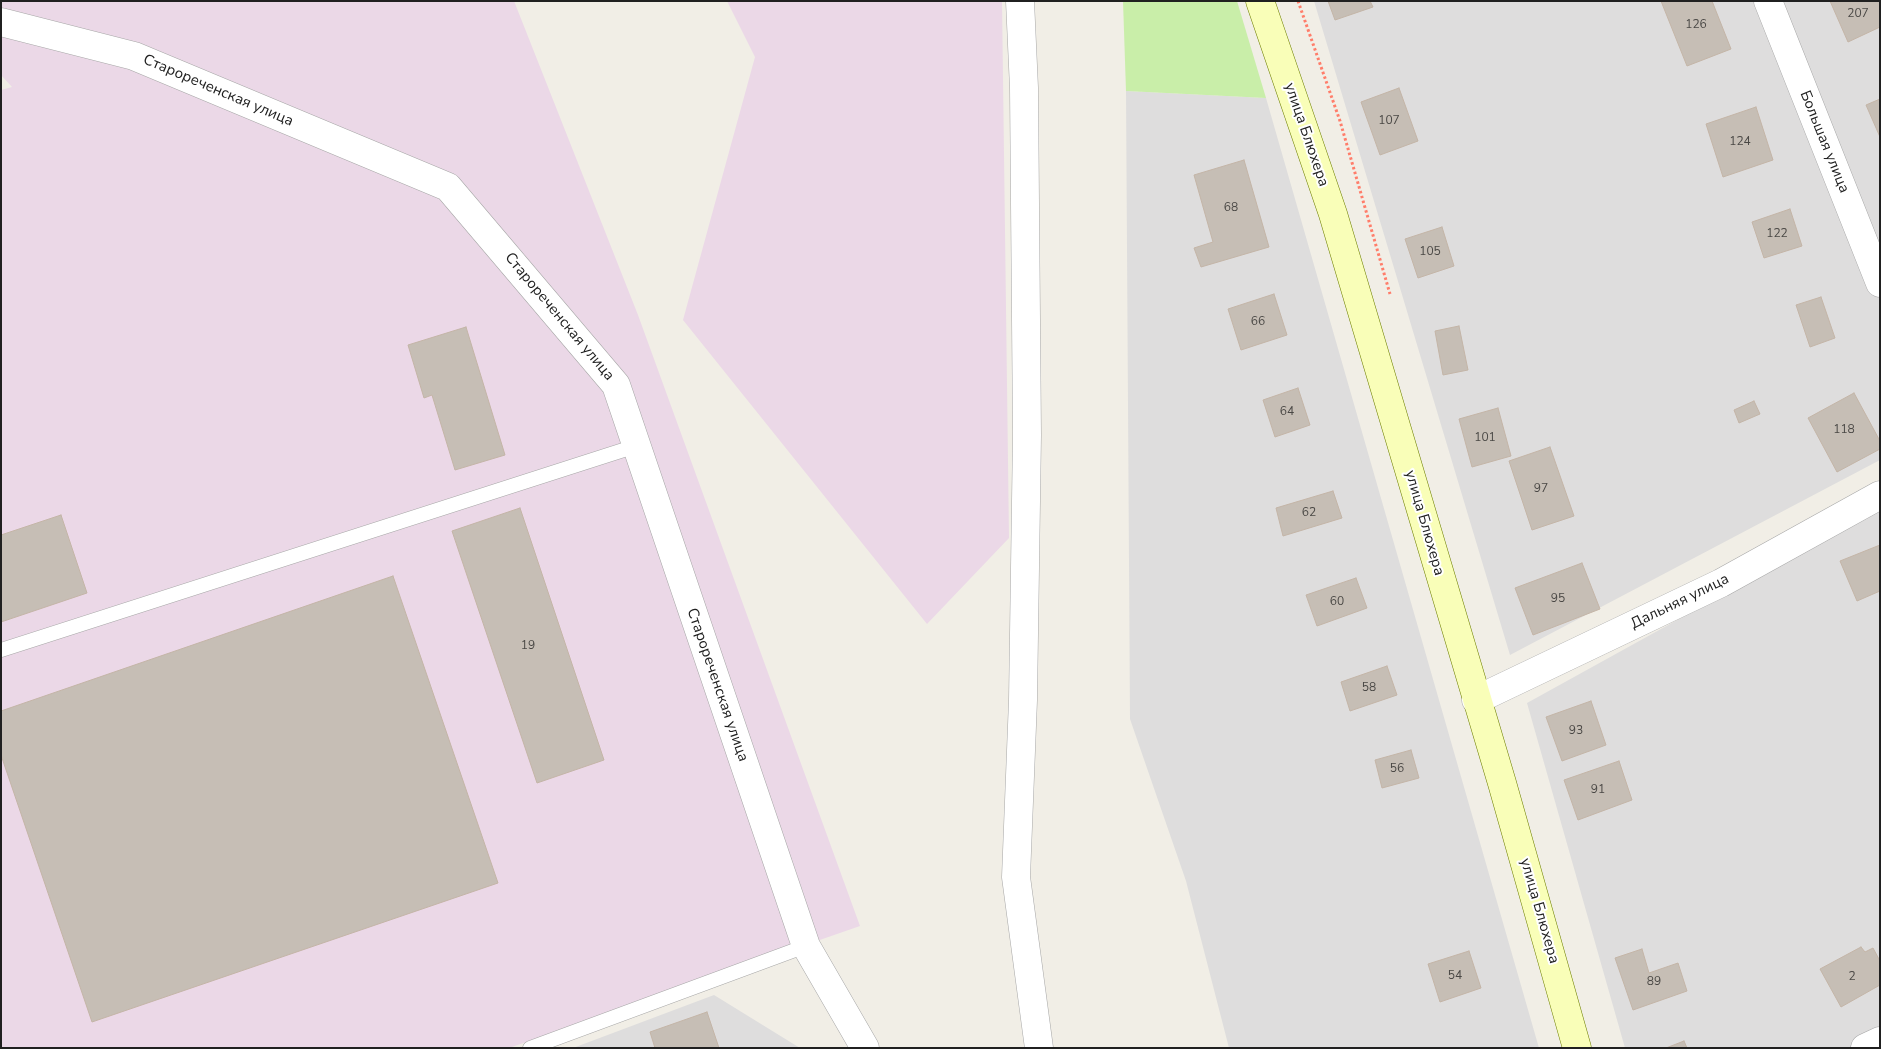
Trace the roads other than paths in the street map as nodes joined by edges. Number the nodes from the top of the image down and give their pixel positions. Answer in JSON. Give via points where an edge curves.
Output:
{"nodes":[{"id":1,"x":1020,"y":1,"type":"edge"},
{"id":2,"x":1260,"y":1,"type":"edge"},
{"id":3,"x":1768,"y":1,"type":"edge"},
{"id":4,"x":1,"y":22,"type":"edge"},
{"id":5,"x":1880,"y":283,"type":"edge"},
{"id":6,"x":636,"y":446,"type":"junction"},
{"id":7,"x":1880,"y":495,"type":"edge"},
{"id":8,"x":1,"y":650,"type":"edge"},
{"id":9,"x":1476,"y":700,"type":"junction"},
{"id":10,"x":806,"y":946,"type":"junction"},
{"id":11,"x":1880,"y":1041,"type":"edge"},
{"id":12,"x":530,"y":1048,"type":"edge"},
{"id":13,"x":865,"y":1048,"type":"edge"},
{"id":14,"x":1040,"y":1048,"type":"edge"},
{"id":15,"x":1577,"y":1048,"type":"edge"},
{"id":16,"x":1865,"y":1048,"type":"edge"}],
"edges":[{"from":1,"to":14,"type":"street","via":[[1024,88],[1027,435],[1023,700],[1016,877]]},
{"from":2,"to":9,"type":"main road","name":"улица Блюхера","via":[[1333,214]]},
{"from":3,"to":5,"type":"street","name":"Большая улица"},
{"from":4,"to":6,"type":"street","name":"Старореченская улица","via":[[134,56],[448,187],[616,385]]},
{"from":6,"to":8,"type":"lane"},
{"from":6,"to":10,"type":"street","name":"Старореченская улица"},
{"from":7,"to":9,"type":"street","name":"Дальняя улица","via":[[1721,583]]},
{"from":9,"to":15,"type":"main road","name":"улица Блюхера"},
{"from":10,"to":12,"type":"lane"},
{"from":10,"to":13,"type":"street","name":"Старореченская улица"},
{"from":11,"to":16,"type":"street"}]}
